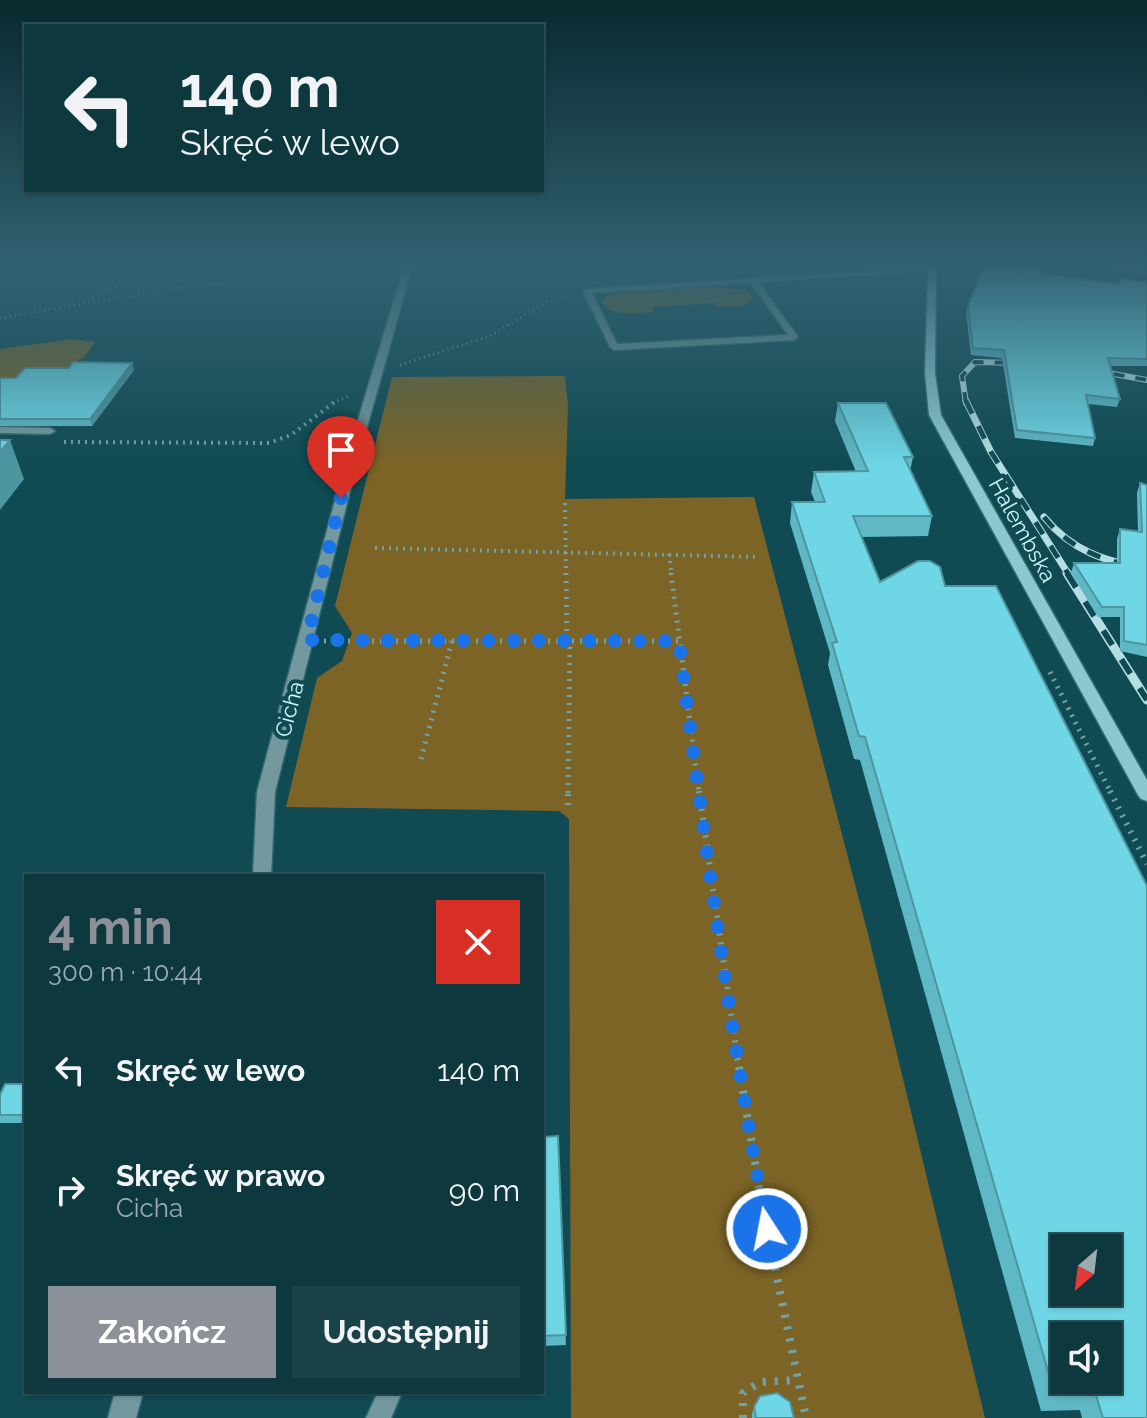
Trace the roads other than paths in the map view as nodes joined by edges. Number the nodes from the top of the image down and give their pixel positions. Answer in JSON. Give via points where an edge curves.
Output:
{"nodes":[{"id":1,"x":389,"y":333,"type":"edge"},
{"id":2,"x":607,"y":333,"type":"edge"},
{"id":3,"x":791,"y":333,"type":"edge"},
{"id":4,"x":931,"y":333,"type":"edge"},
{"id":5,"x":0,"y":430,"type":"edge"},
{"id":6,"x":50,"y":431,"type":"dead end"},
{"id":7,"x":1147,"y":795,"type":"edge"},
{"id":8,"x":262,"y":874,"type":"edge"},
{"id":9,"x":128,"y":1394,"type":"edge"},
{"id":10,"x":389,"y":1394,"type":"edge"},
{"id":11,"x":122,"y":1418,"type":"edge"},
{"id":12,"x":378,"y":1418,"type":"edge"}],
"edges":[{"from":1,"to":8,"type":"street","name":"Cicha","via":[[348,467],[263,803]]},
{"from":2,"to":3,"type":"lane","via":[[614,347],[794,337]]},
{"from":4,"to":7,"type":"street","name":"Halembska","via":[[935,415]]},
{"from":5,"to":6,"type":"lane"},
{"from":9,"to":11,"type":"street"},
{"from":10,"to":12,"type":"lane"}]}
